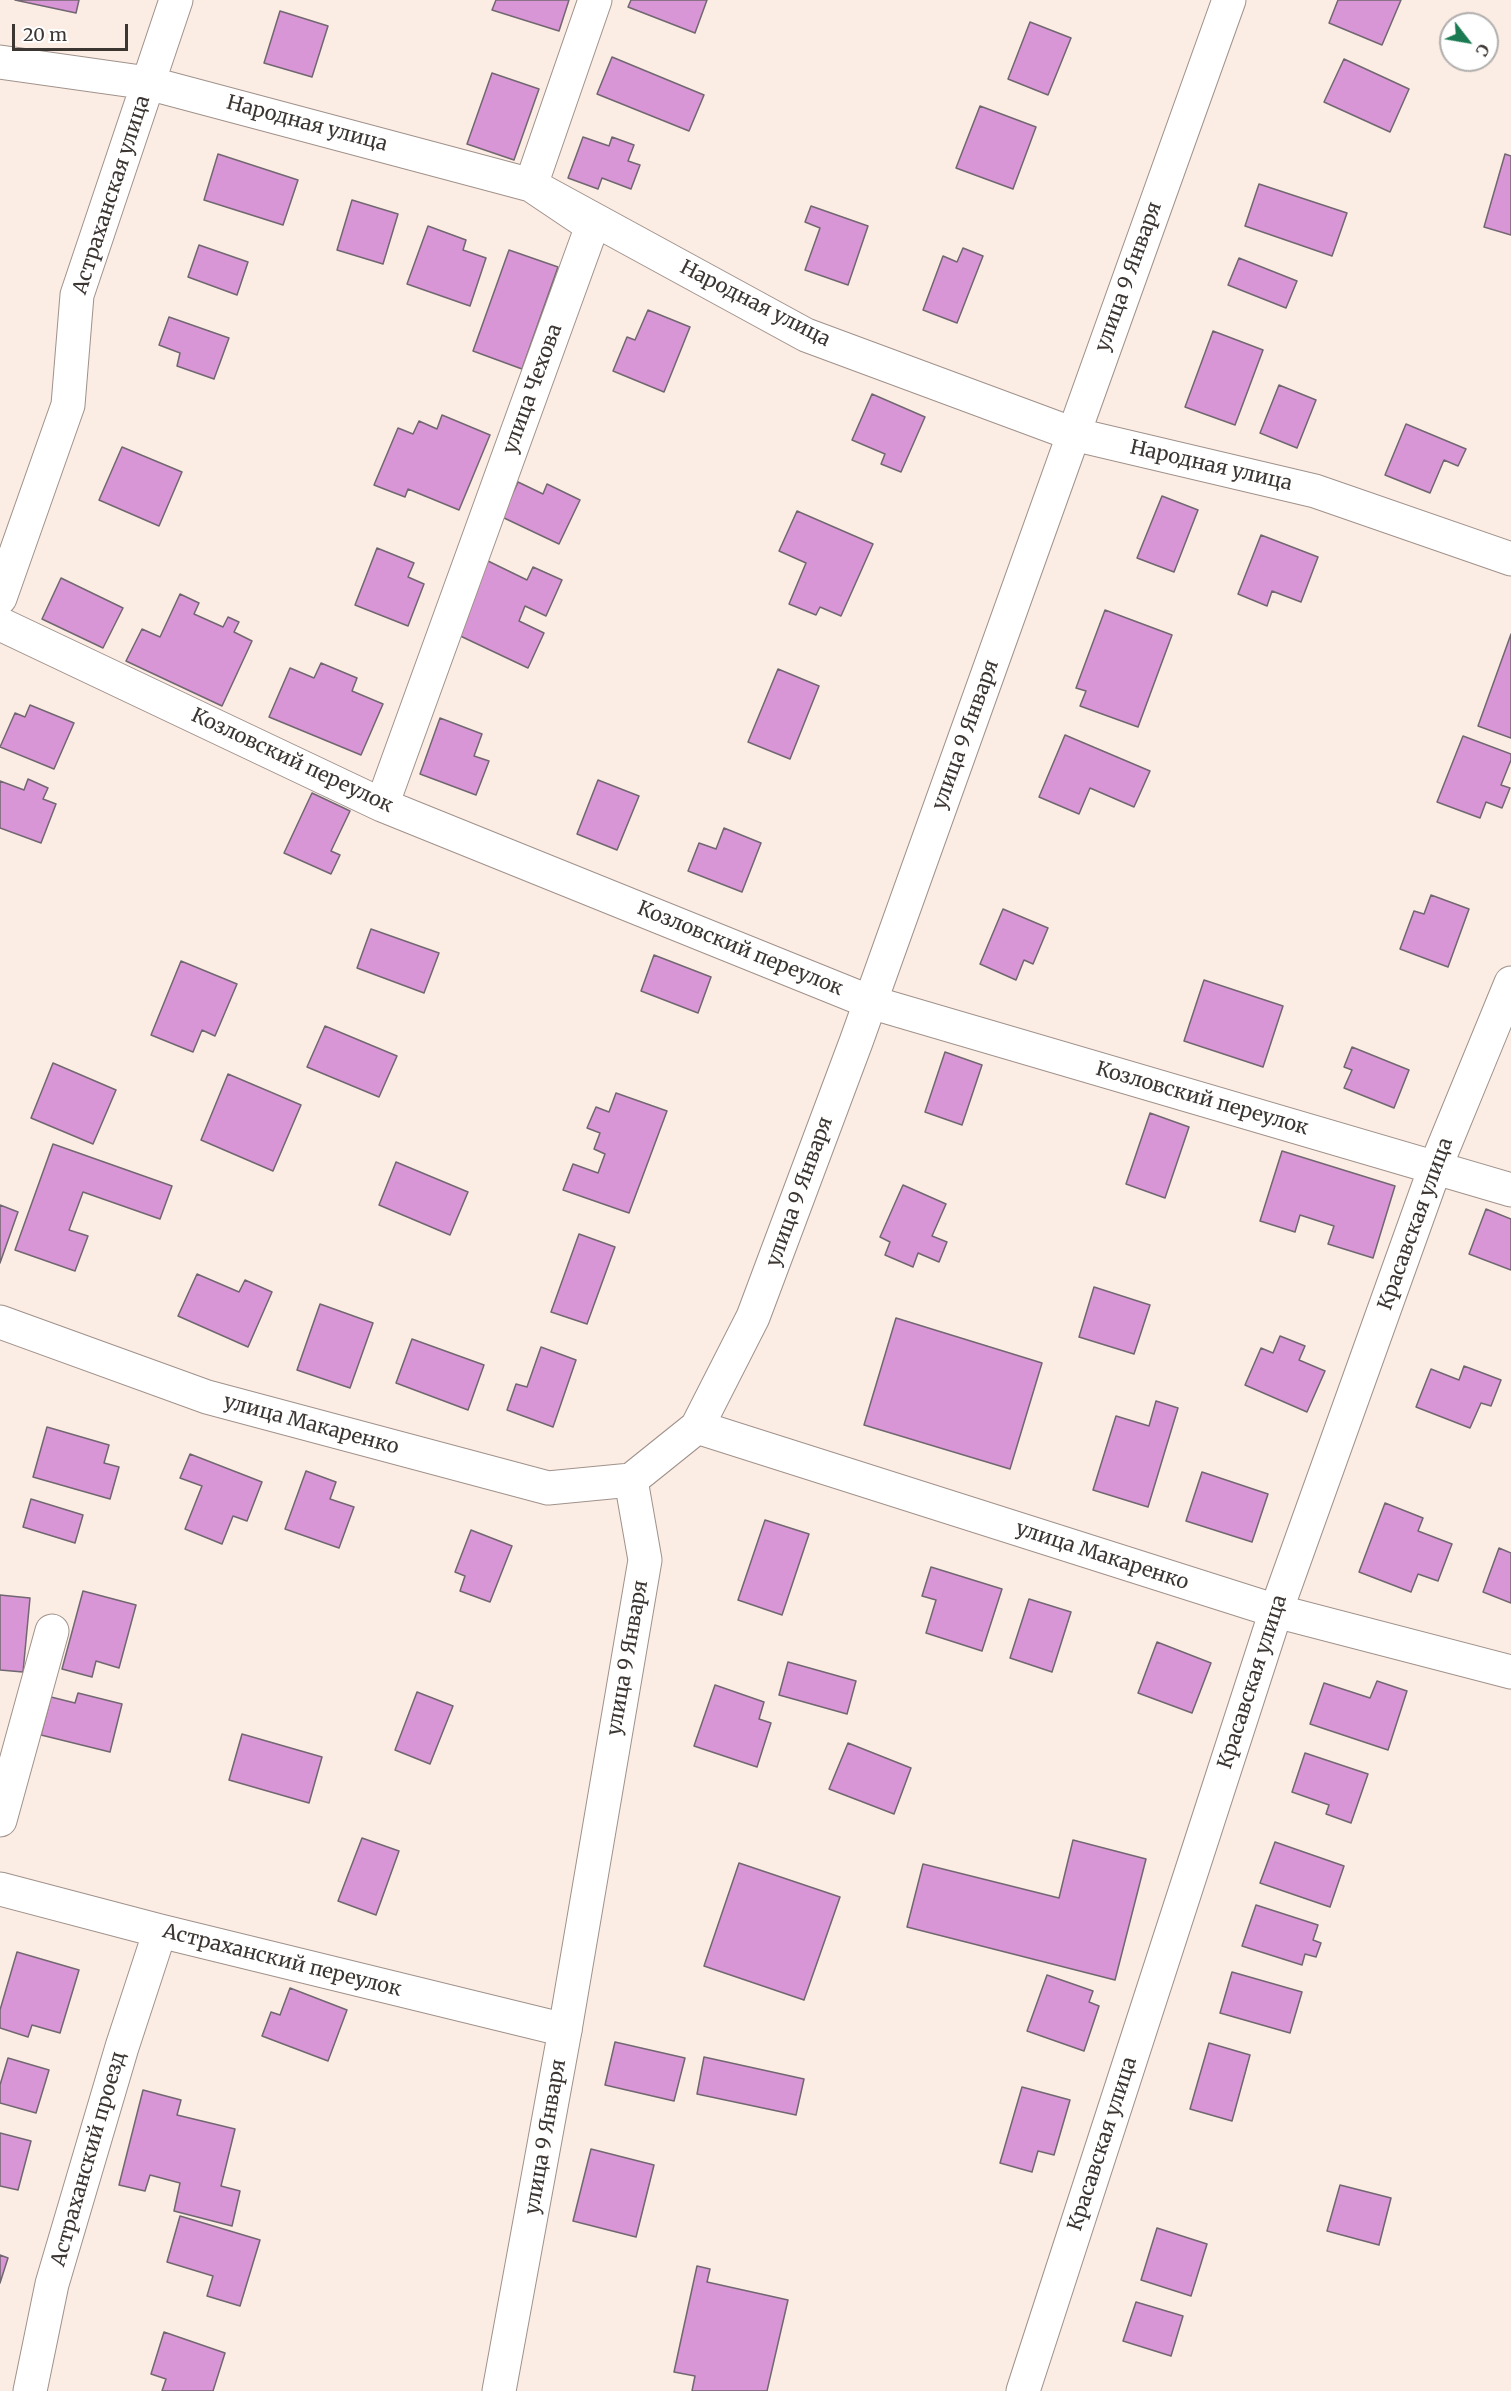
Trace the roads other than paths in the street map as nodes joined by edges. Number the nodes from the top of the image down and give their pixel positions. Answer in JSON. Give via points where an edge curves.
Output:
{"nodes":[{"id":1,"x":176,"y":0,"type":"edge"},
{"id":2,"x":595,"y":0,"type":"edge"},
{"id":3,"x":1229,"y":0,"type":"edge"},
{"id":4,"x":0,"y":62,"type":"edge"},
{"id":5,"x":148,"y":83,"type":"junction"},
{"id":6,"x":531,"y":185,"type":"junction"},
{"id":7,"x":1073,"y":434,"type":"junction"},
{"id":8,"x":1511,"y":559,"type":"edge"},
{"id":9,"x":0,"y":598,"type":"edge"},
{"id":10,"x":0,"y":624,"type":"edge"},
{"id":11,"x":382,"y":805,"type":"junction"},
{"id":12,"x":1511,"y":983,"type":"edge"},
{"id":13,"x":870,"y":1002,"type":"junction"},
{"id":14,"x":1435,"y":1167,"type":"junction"},
{"id":15,"x":1511,"y":1190,"type":"edge"},
{"id":16,"x":0,"y":1322,"type":"edge"},
{"id":17,"x":697,"y":1427,"type":"junction"},
{"id":18,"x":631,"y":1480,"type":"junction"},
{"id":19,"x":1276,"y":1611,"type":"junction"},
{"id":20,"x":52,"y":1631,"type":"dead end"},
{"id":21,"x":1511,"y":1672,"type":"edge"},
{"id":22,"x":0,"y":1820,"type":"edge"},
{"id":23,"x":0,"y":1889,"type":"edge"},
{"id":24,"x":160,"y":1931,"type":"junction"},
{"id":25,"x":565,"y":2030,"type":"junction"},
{"id":26,"x":30,"y":2391,"type":"edge"},
{"id":27,"x":499,"y":2391,"type":"edge"},
{"id":28,"x":1023,"y":2391,"type":"edge"}],
"edges":[{"from":1,"to":5,"type":"street","name":"Астраханская улица"},
{"from":2,"to":6,"type":"street"},
{"from":3,"to":7,"type":"street","name":"улица 9 Января"},
{"from":4,"to":5,"type":"street","name":"Народная улица"},
{"from":5,"to":6,"type":"street","name":"Народная улица"},
{"from":5,"to":9,"type":"street","name":"Астраханская улица","via":[[77,296],[68,405]]},
{"from":6,"to":7,"type":"street","name":"Народная улица","via":[[806,335]]},
{"from":6,"to":11,"type":"street","name":"улица Чехова","via":[[592,226]]},
{"from":7,"to":8,"type":"street","name":"Народная улица","via":[[1315,491]]},
{"from":7,"to":13,"type":"street","name":"улица 9 Января"},
{"from":10,"to":11,"type":"street","name":"Козловский переулок"},
{"from":11,"to":13,"type":"street","name":"Козловский переулок"},
{"from":12,"to":14,"type":"street","name":"Красавская улица"},
{"from":13,"to":14,"type":"street","name":"Козловский переулок"},
{"from":13,"to":17,"type":"street","name":"улица 9 Января","via":[[753,1317]]},
{"from":14,"to":15,"type":"street","name":"Козловский переулок"},
{"from":14,"to":19,"type":"street","name":"Красавская улица"},
{"from":16,"to":18,"type":"street","name":"улица Макаренко","via":[[207,1397],[549,1488]]},
{"from":17,"to":18,"type":"street","name":"улица 9 Января"},
{"from":17,"to":19,"type":"street","name":"улица Макаренко"},
{"from":18,"to":25,"type":"street","name":"улица 9 Января","via":[[645,1560]]},
{"from":19,"to":21,"type":"street","name":"улица Макаренко"},
{"from":19,"to":28,"type":"street","name":"Красавская улица"},
{"from":20,"to":22,"type":"street"},
{"from":23,"to":24,"type":"street","name":"Астраханский переулок"},
{"from":24,"to":25,"type":"street","name":"Астраханский переулок"},
{"from":24,"to":26,"type":"street","name":"Астраханский проезд","via":[[52,2284]]},
{"from":25,"to":27,"type":"street","name":"улица 9 Января"}]}
